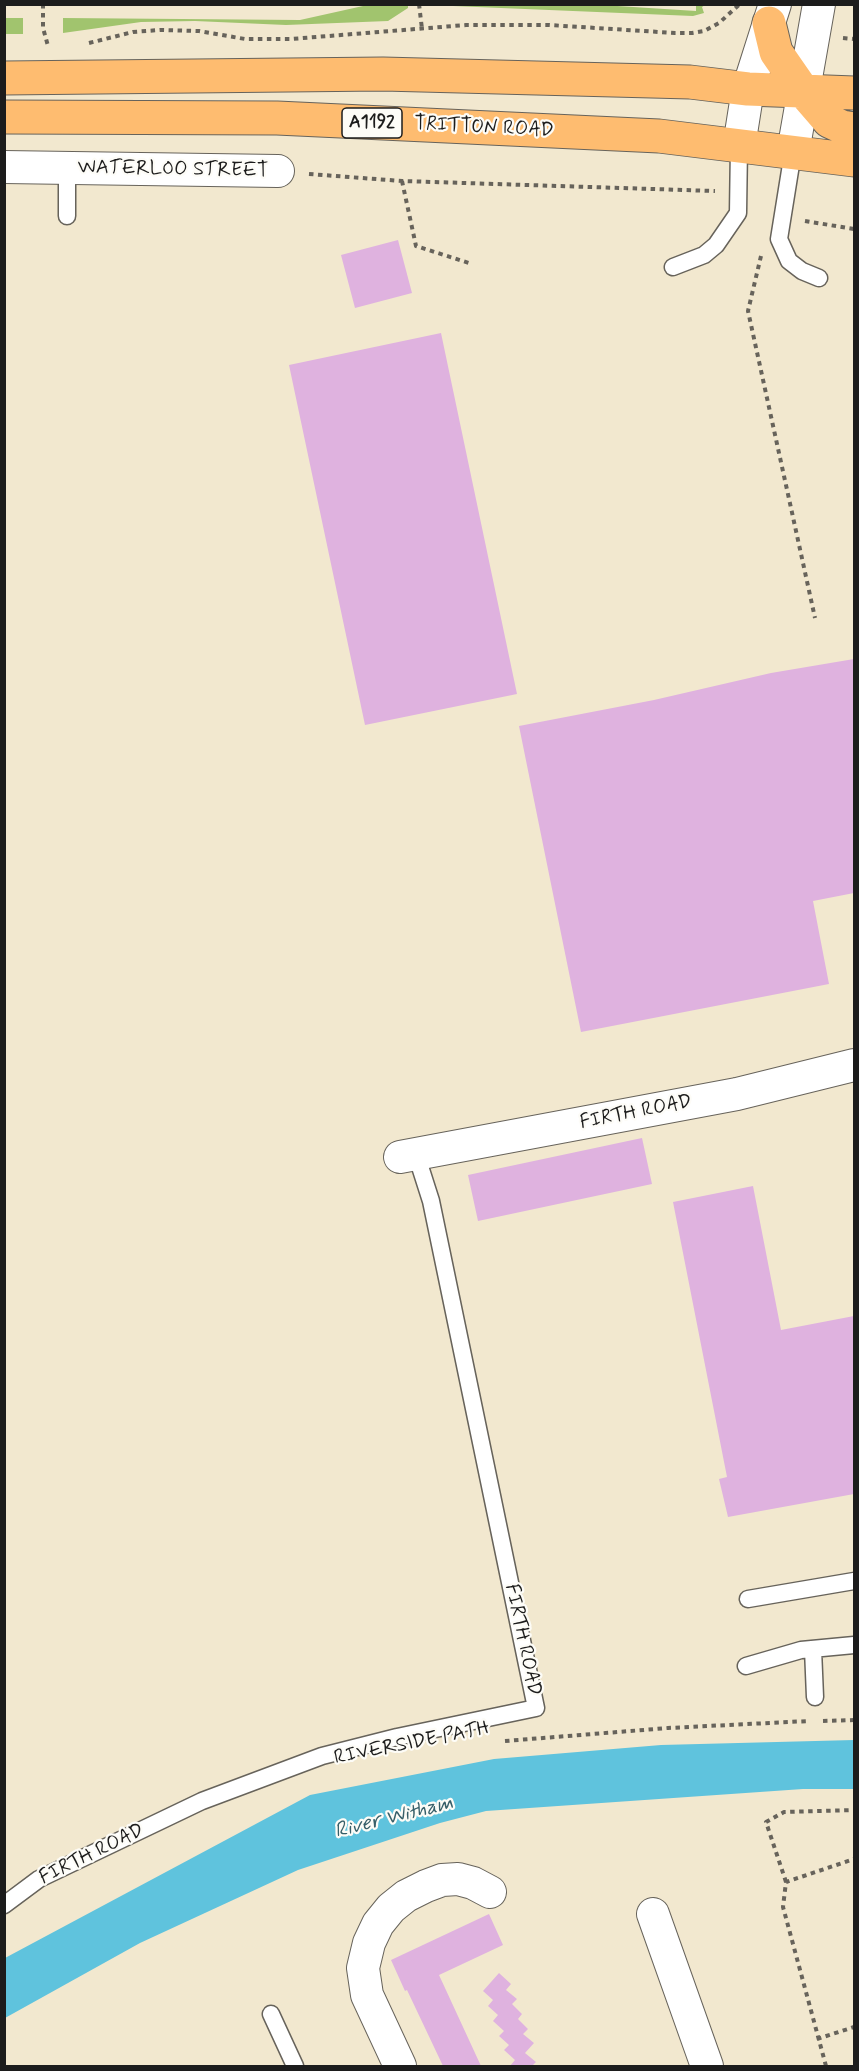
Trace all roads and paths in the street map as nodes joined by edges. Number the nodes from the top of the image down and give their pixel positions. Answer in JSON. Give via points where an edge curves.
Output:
{"nodes":[{"id":1,"x":43,"y":4,"type":"edge"},
{"id":2,"x":418,"y":4,"type":"edge"},
{"id":3,"x":740,"y":4,"type":"edge"},
{"id":4,"x":819,"y":4,"type":"edge"},
{"id":5,"x":772,"y":14,"type":"edge"},
{"id":6,"x":422,"y":29,"type":"junction"},
{"id":7,"x":79,"y":45,"type":"dead end"},
{"id":8,"x":49,"y":50,"type":"dead end"},
{"id":9,"x":4,"y":78,"type":"edge"},
{"id":10,"x":748,"y":89,"type":"junction"},
{"id":11,"x":803,"y":91,"type":"junction"},
{"id":12,"x":855,"y":93,"type":"edge"},
{"id":13,"x":4,"y":117,"type":"edge"},
{"id":14,"x":855,"y":129,"type":"edge"},
{"id":15,"x":739,"y":146,"type":"junction"},
{"id":16,"x":793,"y":152,"type":"junction"},
{"id":17,"x":855,"y":160,"type":"edge"},
{"id":18,"x":4,"y":167,"type":"edge"},
{"id":19,"x":67,"y":168,"type":"junction"},
{"id":20,"x":279,"y":171,"type":"joint"},
{"id":21,"x":402,"y":181,"type":"junction"},
{"id":22,"x":717,"y":191,"type":"dead end"},
{"id":23,"x":68,"y":216,"type":"dead end"},
{"id":24,"x":808,"y":222,"type":"dead end"},
{"id":25,"x":855,"y":229,"type":"edge"},
{"id":26,"x":762,"y":249,"type":"dead end"},
{"id":27,"x":469,"y":263,"type":"dead end"},
{"id":28,"x":673,"y":267,"type":"dead end"},
{"id":29,"x":819,"y":278,"type":"dead end"},
{"id":30,"x":815,"y":618,"type":"dead end"},
{"id":31,"x":855,"y":1065,"type":"edge"},
{"id":32,"x":408,"y":1155,"type":"joint"},
{"id":33,"x":855,"y":1581,"type":"edge"},
{"id":34,"x":748,"y":1599,"type":"dead end"},
{"id":35,"x":855,"y":1645,"type":"edge"},
{"id":36,"x":813,"y":1649,"type":"junction"},
{"id":37,"x":746,"y":1666,"type":"dead end"},
{"id":38,"x":815,"y":1696,"type":"dead end"},
{"id":39,"x":855,"y":1720,"type":"edge"},
{"id":40,"x":500,"y":1742,"type":"dead end"},
{"id":41,"x":855,"y":1810,"type":"edge"},
{"id":42,"x":855,"y":1859,"type":"edge"},
{"id":43,"x":786,"y":1882,"type":"junction"},
{"id":44,"x":490,"y":1893,"type":"dead end"},
{"id":45,"x":4,"y":1905,"type":"edge"},
{"id":46,"x":653,"y":1914,"type":"dead end"},
{"id":47,"x":271,"y":2014,"type":"dead end"},
{"id":48,"x":855,"y":2027,"type":"edge"},
{"id":49,"x":817,"y":2039,"type":"junction"},
{"id":50,"x":395,"y":2065,"type":"edge"},
{"id":51,"x":295,"y":2067,"type":"edge"},
{"id":52,"x":707,"y":2067,"type":"edge"},
{"id":53,"x":826,"y":2067,"type":"edge"}],
"edges":[{"from":1,"to":8,"type":"path","via":[[43,28]]},
{"from":2,"to":6,"type":"path"},
{"from":3,"to":6,"type":"path","via":[[719,23],[704,32],[692,33],[549,25]]},
{"from":4,"to":11,"type":"street"},
{"from":5,"to":10,"type":"street"},
{"from":5,"to":11,"type":"main road","via":[[776,52]]},
{"from":6,"to":7,"type":"path","via":[[291,39],[246,39],[199,31],[160,30]]},
{"from":9,"to":10,"type":"main road","via":[[383,74],[690,82]]},
{"from":10,"to":11,"type":"main road"},
{"from":10,"to":15,"type":"street"},
{"from":11,"to":12,"type":"main road"},
{"from":11,"to":14,"type":"main road","via":[[829,121]]},
{"from":11,"to":16,"type":"street"},
{"from":13,"to":15,"type":"main road","name":"TRITTON ROAD","number":"A1192","via":[[277,118],[659,136]]},
{"from":15,"to":16,"type":"main road","name":"TRITTON ROAD","number":"A1192"},
{"from":15,"to":28,"type":"lane","via":[[738,213],[716,245],[704,255]]},
{"from":16,"to":17,"type":"main road","name":"TRITTON ROAD","number":"A1192"},
{"from":16,"to":29,"type":"lane","via":[[779,239],[789,261]]},
{"from":18,"to":19,"type":"street","name":"WATERLOO STREET"},
{"from":19,"to":20,"type":"street","name":"WATERLOO STREET"},
{"from":19,"to":23,"type":"lane","name":"WATERLOO STREET"},
{"from":20,"to":21,"type":"path"},
{"from":21,"to":22,"type":"path"},
{"from":21,"to":27,"type":"path","via":[[416,246]]},
{"from":24,"to":25,"type":"path"},
{"from":26,"to":30,"type":"path","via":[[748,311]]},
{"from":31,"to":32,"type":"street","name":"FIRTH ROAD","via":[[737,1094]]},
{"from":32,"to":45,"type":"lane","name":"FIRTH ROAD","via":[[431,1201],[536,1708],[397,1737],[311,1760],[192,1806],[39,1878]]},
{"from":33,"to":34,"type":"lane"},
{"from":35,"to":36,"type":"lane"},
{"from":36,"to":37,"type":"lane"},
{"from":36,"to":38,"type":"lane"},
{"from":39,"to":40,"type":"path","name":"RIVERSIDE PATH","via":[[732,1723]]},
{"from":41,"to":43,"type":"path","via":[[784,1812],[766,1822]]},
{"from":42,"to":43,"type":"path"},
{"from":43,"to":49,"type":"path","via":[[783,1907]]},
{"from":44,"to":50,"type":"street","via":[[473,1883],[442,1880],[406,1896],[378,1924],[363,1968],[367,1995]]},
{"from":46,"to":52,"type":"street"},
{"from":47,"to":51,"type":"lane"},
{"from":48,"to":49,"type":"path"},
{"from":49,"to":53,"type":"path"}]}
